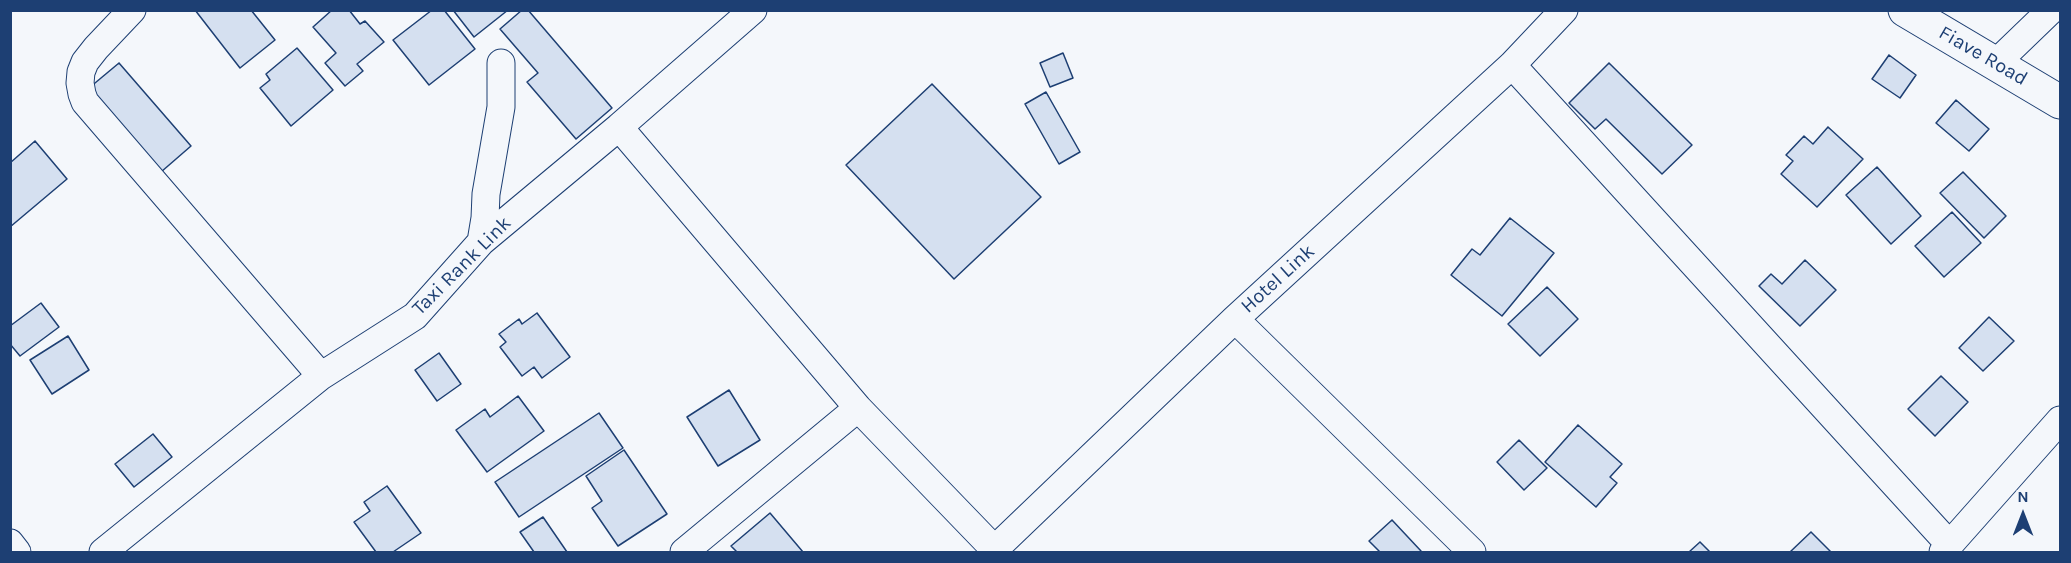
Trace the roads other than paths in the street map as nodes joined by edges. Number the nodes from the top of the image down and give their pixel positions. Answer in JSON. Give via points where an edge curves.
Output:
{"nodes":[{"id":1,"x":753,"y":10,"type":"edge"},
{"id":2,"x":1564,"y":10,"type":"edge"},
{"id":3,"x":1905,"y":10,"type":"edge"},
{"id":4,"x":2051,"y":10,"type":"edge"},
{"id":5,"x":131,"y":11,"type":"edge"},
{"id":6,"x":501,"y":63,"type":"dead end"},
{"id":7,"x":1995,"y":64,"type":"junction"},
{"id":8,"x":1512,"y":65,"type":"junction"},
{"id":9,"x":2061,"y":102,"type":"edge"},
{"id":10,"x":619,"y":127,"type":"junction"},
{"id":11,"x":481,"y":242,"type":"junction"},
{"id":12,"x":1235,"y":319,"type":"junction"},
{"id":13,"x":321,"y":376,"type":"junction"},
{"id":14,"x":858,"y":408,"type":"junction"},
{"id":15,"x":2061,"y":420,"type":"edge"},
{"id":16,"x":10,"y":543,"type":"edge"},
{"id":17,"x":1947,"y":548,"type":"edge"},
{"id":18,"x":996,"y":551,"type":"edge"},
{"id":19,"x":17,"y":552,"type":"edge"},
{"id":20,"x":103,"y":552,"type":"edge"},
{"id":21,"x":684,"y":552,"type":"edge"},
{"id":22,"x":1472,"y":552,"type":"edge"}],
"edges":[{"from":1,"to":10,"type":"street","name":"Taxi Rank Link"},
{"from":2,"to":8,"type":"street","name":"Hotel Link"},
{"from":3,"to":7,"type":"street","name":"Fiave Road"},
{"from":4,"to":7,"type":"street"},
{"from":5,"to":13,"type":"street","via":[[86,62],[81,72],[81,94]]},
{"from":6,"to":11,"type":"street","via":[[501,107]]},
{"from":7,"to":9,"type":"street","name":"Fiave Road"},
{"from":8,"to":12,"type":"street","name":"Hotel Link"},
{"from":8,"to":17,"type":"street"},
{"from":10,"to":11,"type":"street","name":"Taxi Rank Link"},
{"from":10,"to":14,"type":"street"},
{"from":11,"to":13,"type":"street","name":"Taxi Rank Link","via":[[415,316]]},
{"from":12,"to":18,"type":"street","name":"Hotel Link"},
{"from":12,"to":22,"type":"street"},
{"from":13,"to":20,"type":"street","name":"Taxi Rank Link"},
{"from":14,"to":18,"type":"street"},
{"from":14,"to":21,"type":"street"},
{"from":15,"to":17,"type":"street"},
{"from":16,"to":19,"type":"street"}]}
